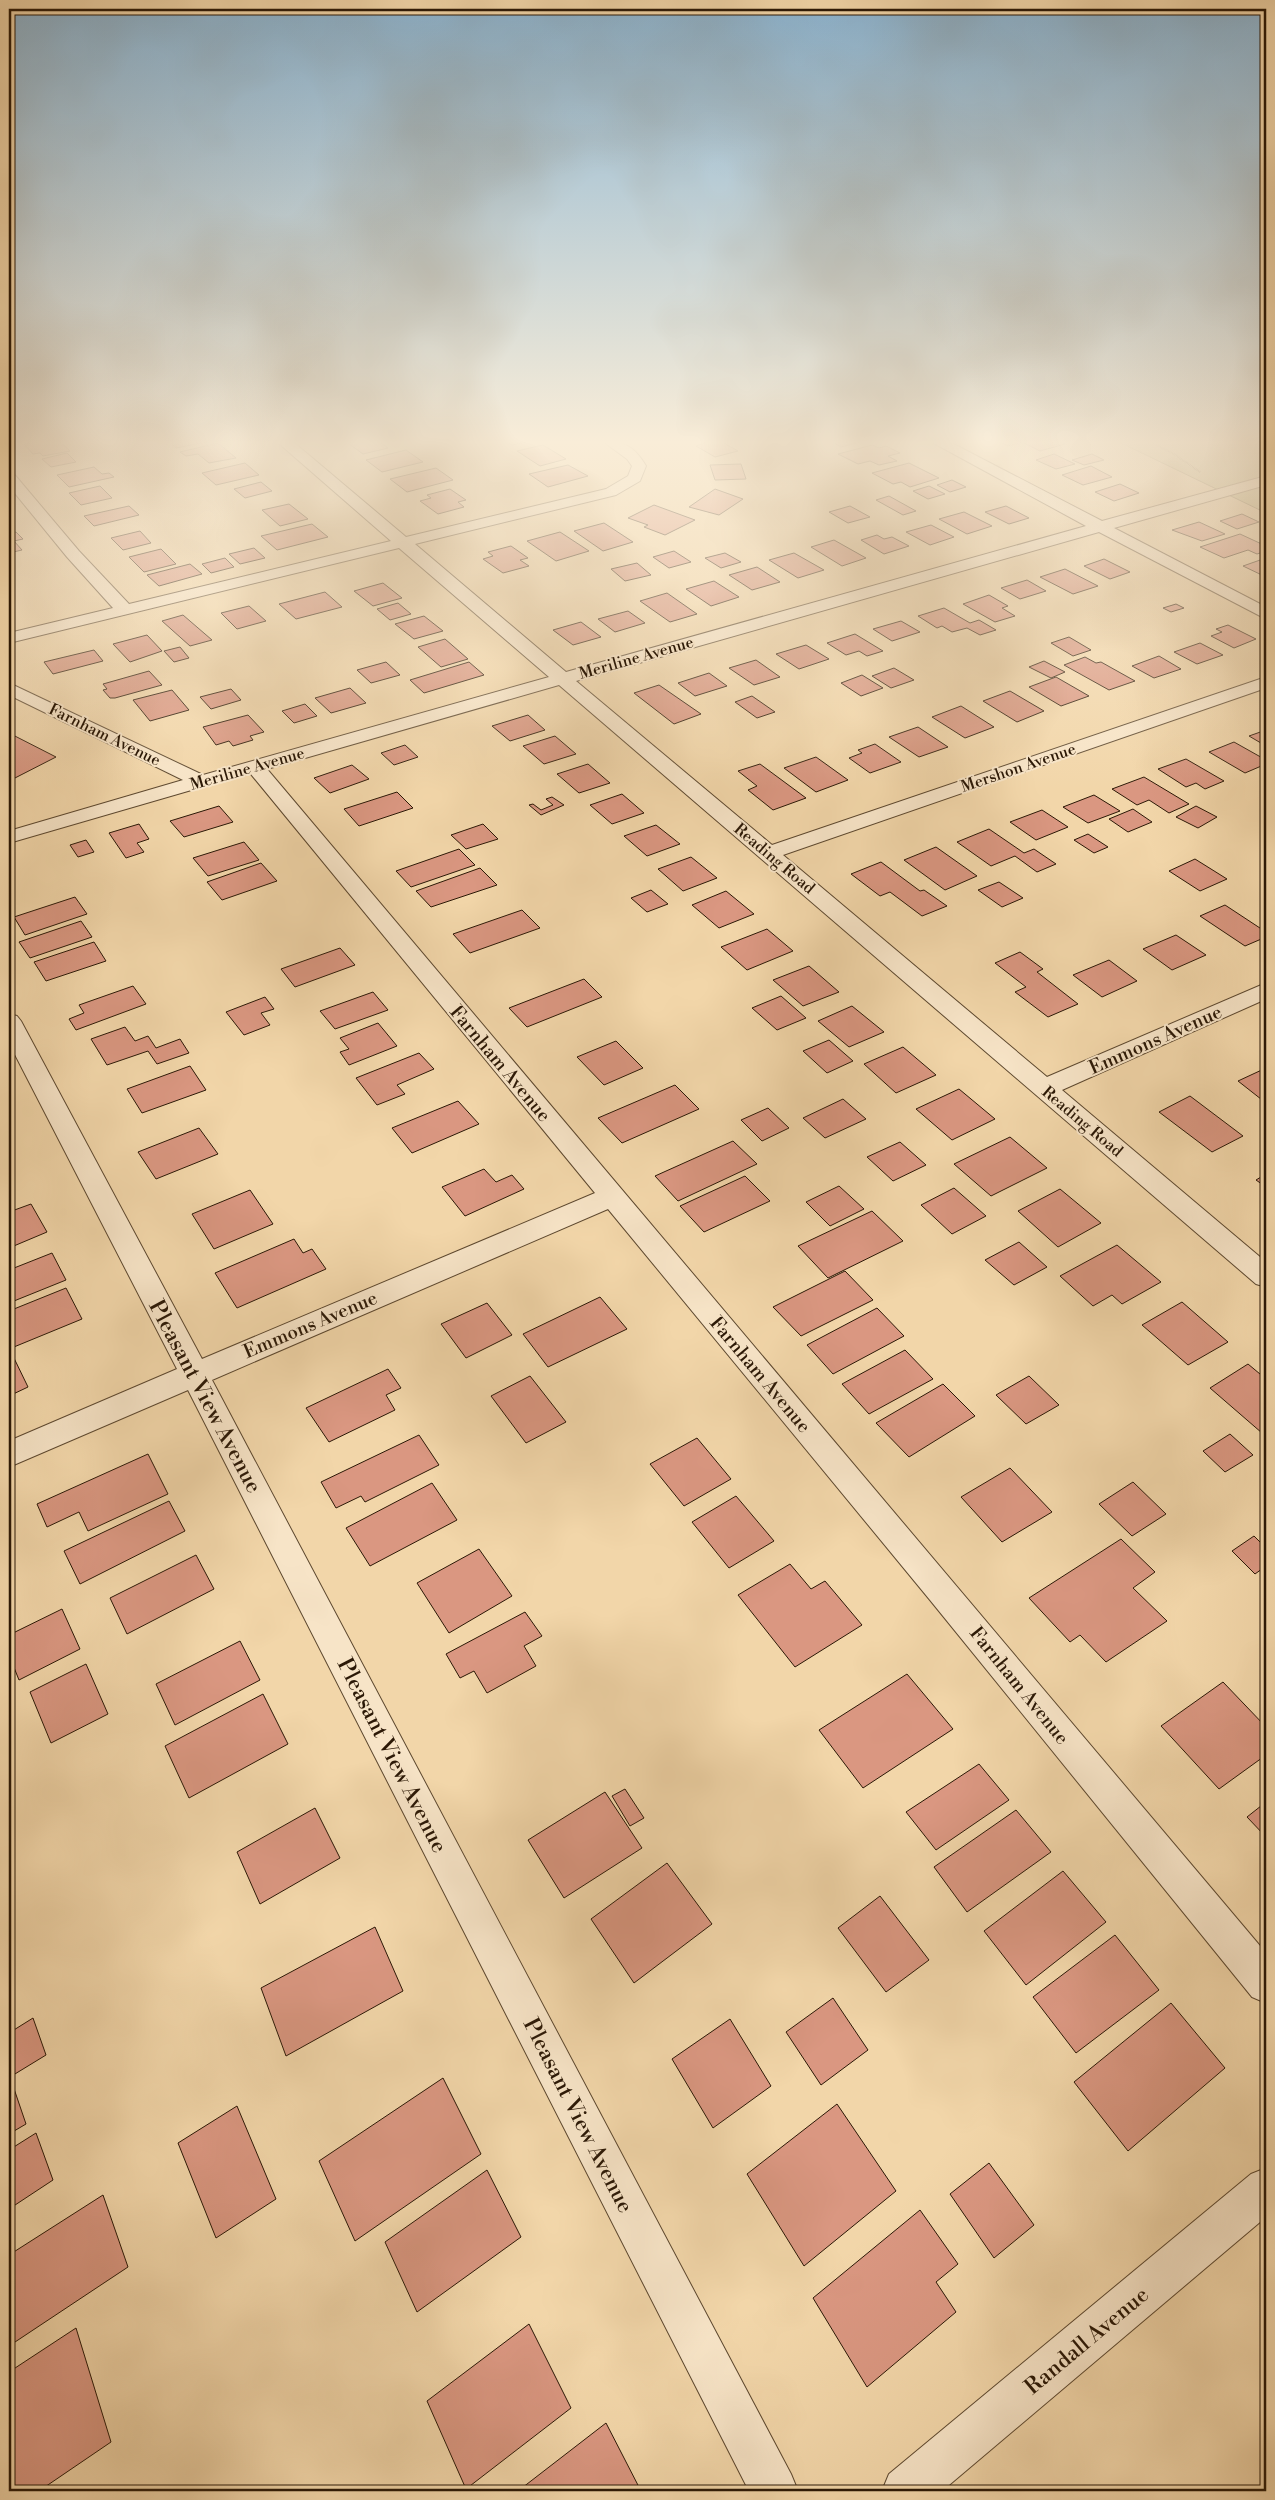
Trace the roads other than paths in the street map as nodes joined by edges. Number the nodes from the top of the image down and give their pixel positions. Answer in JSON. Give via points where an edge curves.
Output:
{"nodes":[{"id":1,"x":75,"y":557,"type":"edge"},
{"id":2,"x":348,"y":557,"type":"edge"},
{"id":3,"x":421,"y":557,"type":"edge"},
{"id":4,"x":994,"y":557,"type":"edge"},
{"id":5,"x":1157,"y":557,"type":"edge"},
{"id":6,"x":125,"y":610,"type":"junction"},
{"id":7,"x":1266,"y":614,"type":"edge"},
{"id":8,"x":9,"y":638,"type":"edge"},
{"id":9,"x":563,"y":678,"type":"junction"},
{"id":10,"x":1266,"y":682,"type":"edge"},
{"id":11,"x":9,"y":688,"type":"edge"},
{"id":12,"x":254,"y":766,"type":"junction"},
{"id":13,"x":200,"y":781,"type":"junction"},
{"id":14,"x":9,"y":837,"type":"edge"},
{"id":15,"x":769,"y":853,"type":"junction"},
{"id":16,"x":1266,"y":990,"type":"edge"},
{"id":17,"x":9,"y":1021,"type":"edge"},
{"id":18,"x":1044,"y":1088,"type":"junction"},
{"id":19,"x":612,"y":1197,"type":"junction"},
{"id":20,"x":1266,"y":1277,"type":"edge"},
{"id":21,"x":194,"y":1373,"type":"junction"},
{"id":22,"x":9,"y":1454,"type":"edge"},
{"id":23,"x":1266,"y":1983,"type":"edge"},
{"id":24,"x":1266,"y":2190,"type":"edge"},
{"id":25,"x":774,"y":2491,"type":"edge"},
{"id":26,"x":906,"y":2491,"type":"edge"}],
"edges":[{"from":1,"to":6,"type":"street"},
{"from":2,"to":6,"type":"street"},
{"from":3,"to":9,"type":"street","name":"Reading Road"},
{"from":4,"to":9,"type":"street","name":"Meriline Avenue"},
{"from":5,"to":7,"type":"street"},
{"from":6,"to":8,"type":"street"},
{"from":9,"to":12,"type":"street","name":"Meriline Avenue"},
{"from":9,"to":15,"type":"street","name":"Reading Road"},
{"from":10,"to":15,"type":"street","name":"Mershon Avenue"},
{"from":11,"to":13,"type":"street","name":"Farnham Avenue"},
{"from":12,"to":13,"type":"street","name":"Meriline Avenue"},
{"from":12,"to":19,"type":"street","name":"Farnham Avenue"},
{"from":13,"to":14,"type":"street","name":"Meriline Avenue"},
{"from":15,"to":18,"type":"street","name":"Reading Road"},
{"from":16,"to":18,"type":"street","name":"Emmons Avenue"},
{"from":17,"to":21,"type":"street","name":"Pleasant View Avenue"},
{"from":18,"to":20,"type":"street","name":"Reading Road"},
{"from":19,"to":21,"type":"street","name":"Emmons Avenue"},
{"from":19,"to":23,"type":"street","name":"Farnham Avenue"},
{"from":21,"to":22,"type":"street","name":"Emmons Avenue"},
{"from":21,"to":25,"type":"street","name":"Pleasant View Avenue"},
{"from":24,"to":26,"type":"street","name":"Randall Avenue"}]}
